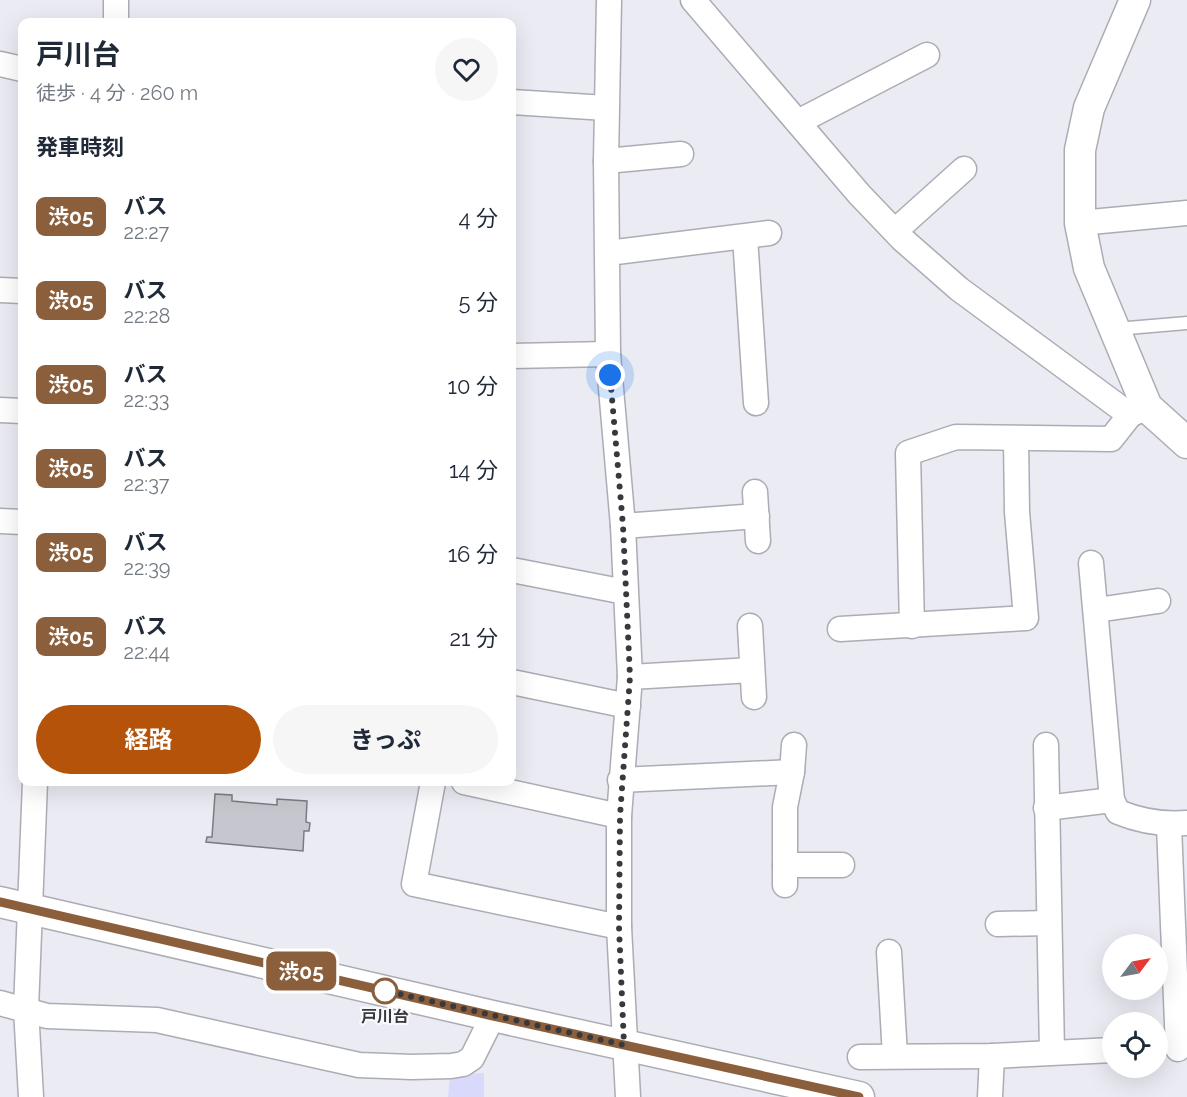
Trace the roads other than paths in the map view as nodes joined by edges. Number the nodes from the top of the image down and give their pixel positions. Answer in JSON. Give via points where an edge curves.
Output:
{"nodes":[{"id":1,"x":116,"y":0,"type":"edge"},
{"id":2,"x":609,"y":0,"type":"edge"},
{"id":3,"x":693,"y":0,"type":"edge"},
{"id":4,"x":1135,"y":0,"type":"edge"},
{"id":5,"x":116,"y":18,"type":"edge"},
{"id":6,"x":927,"y":55,"type":"dead end"},
{"id":7,"x":0,"y":64,"type":"edge"},
{"id":8,"x":18,"y":68,"type":"edge"},
{"id":9,"x":516,"y":102,"type":"edge"},
{"id":10,"x":606,"y":108,"type":"junction"},
{"id":11,"x":798,"y":122,"type":"junction"},
{"id":12,"x":681,"y":154,"type":"dead end"},
{"id":13,"x":606,"y":161,"type":"junction"},
{"id":14,"x":964,"y":169,"type":"dead end"},
{"id":15,"x":1187,"y":213,"type":"edge"},
{"id":16,"x":1080,"y":223,"type":"junction"},
{"id":17,"x":894,"y":231,"type":"junction"},
{"id":18,"x":769,"y":233,"type":"dead end"},
{"id":19,"x":745,"y":237,"type":"junction"},
{"id":20,"x":608,"y":253,"type":"junction"},
{"id":21,"x":0,"y":290,"type":"edge"},
{"id":22,"x":18,"y":291,"type":"edge"},
{"id":23,"x":1187,"y":323,"type":"edge"},
{"id":24,"x":1114,"y":330,"type":"junction"},
{"id":25,"x":608,"y":354,"type":"junction"},
{"id":26,"x":516,"y":356,"type":"edge"},
{"id":27,"x":756,"y":403,"type":"dead end"},
{"id":28,"x":0,"y":410,"type":"edge"},
{"id":29,"x":18,"y":411,"type":"edge"},
{"id":30,"x":1138,"y":411,"type":"junction"},
{"id":31,"x":1016,"y":440,"type":"junction"},
{"id":32,"x":1187,"y":443,"type":"edge"},
{"id":33,"x":755,"y":492,"type":"dead end"},
{"id":34,"x":757,"y":516,"type":"junction"},
{"id":35,"x":0,"y":521,"type":"edge"},
{"id":36,"x":18,"y":522,"type":"edge"},
{"id":37,"x":623,"y":526,"type":"junction"},
{"id":38,"x":758,"y":541,"type":"dead end"},
{"id":39,"x":1091,"y":563,"type":"dead end"},
{"id":40,"x":516,"y":571,"type":"edge"},
{"id":41,"x":625,"y":592,"type":"junction"},
{"id":42,"x":1158,"y":601,"type":"dead end"},
{"id":43,"x":1096,"y":610,"type":"junction"},
{"id":44,"x":750,"y":626,"type":"dead end"},
{"id":45,"x":912,"y":626,"type":"junction"},
{"id":46,"x":840,"y":629,"type":"dead end"},
{"id":47,"x":752,"y":670,"type":"junction"},
{"id":48,"x":630,"y":677,"type":"junction"},
{"id":49,"x":516,"y":683,"type":"edge"},
{"id":50,"x":754,"y":697,"type":"dead end"},
{"id":51,"x":628,"y":706,"type":"junction"},
{"id":52,"x":794,"y":745,"type":"dead end"},
{"id":53,"x":1046,"y":745,"type":"dead end"},
{"id":54,"x":792,"y":772,"type":"junction"},
{"id":55,"x":620,"y":780,"type":"junction"},
{"id":56,"x":35,"y":786,"type":"edge"},
{"id":57,"x":432,"y":786,"type":"edge"},
{"id":58,"x":482,"y":786,"type":"edge"},
{"id":59,"x":1112,"y":800,"type":"junction"},
{"id":60,"x":1046,"y":808,"type":"junction"},
{"id":61,"x":620,"y":816,"type":"junction"},
{"id":62,"x":1178,"y":824,"type":"edge"},
{"id":63,"x":842,"y":865,"type":"dead end"},
{"id":64,"x":1179,"y":876,"type":"edge"},
{"id":65,"x":0,"y":902,"type":"edge"},
{"id":66,"x":31,"y":908,"type":"junction"},
{"id":67,"x":1049,"y":923,"type":"junction"},
{"id":68,"x":998,"y":924,"type":"dead end"},
{"id":69,"x":619,"y":927,"type":"junction"},
{"id":70,"x":889,"y":952,"type":"dead end"},
{"id":71,"x":0,"y":1003,"type":"edge"},
{"id":72,"x":26,"y":1009,"type":"junction"},
{"id":73,"x":493,"y":1016,"type":"junction"},
{"id":74,"x":624,"y":1045,"type":"junction"},
{"id":75,"x":1174,"y":1049,"type":"edge"},
{"id":76,"x":1102,"y":1050,"type":"edge"},
{"id":77,"x":1052,"y":1052,"type":"junction"},
{"id":78,"x":895,"y":1056,"type":"junction"},
{"id":79,"x":992,"y":1056,"type":"junction"},
{"id":80,"x":860,"y":1057,"type":"dead end"},
{"id":81,"x":31,"y":1097,"type":"edge"},
{"id":82,"x":628,"y":1097,"type":"edge"},
{"id":83,"x":859,"y":1097,"type":"edge"},
{"id":84,"x":990,"y":1097,"type":"edge"}],
"edges":[{"from":1,"to":5,"type":"street"},
{"from":2,"to":10,"type":"street"},
{"from":3,"to":11,"type":"street"},
{"from":4,"to":16,"type":"street","via":[[1089,108],[1080,150]]},
{"from":6,"to":11,"type":"street"},
{"from":7,"to":8,"type":"street"},
{"from":9,"to":10,"type":"street"},
{"from":10,"to":13,"type":"street"},
{"from":11,"to":17,"type":"street"},
{"from":12,"to":13,"type":"street"},
{"from":13,"to":20,"type":"street"},
{"from":14,"to":17,"type":"street"},
{"from":15,"to":16,"type":"street"},
{"from":16,"to":24,"type":"street","via":[[1089,268]]},
{"from":17,"to":30,"type":"street","via":[[959,289]]},
{"from":18,"to":19,"type":"street"},
{"from":19,"to":20,"type":"street"},
{"from":19,"to":27,"type":"street"},
{"from":20,"to":25,"type":"street"},
{"from":21,"to":22,"type":"street"},
{"from":23,"to":24,"type":"lane"},
{"from":24,"to":30,"type":"street"},
{"from":25,"to":26,"type":"street"},
{"from":25,"to":37,"type":"street"},
{"from":28,"to":29,"type":"street"},
{"from":30,"to":31,"type":"street","via":[[1111,440]]},
{"from":30,"to":32,"type":"street"},
{"from":31,"to":45,"type":"street","via":[[956,437],[908,453]]},
{"from":31,"to":45,"type":"street","via":[[1017,512],[1026,618]]},
{"from":33,"to":34,"type":"street"},
{"from":34,"to":37,"type":"street"},
{"from":34,"to":38,"type":"street"},
{"from":35,"to":36,"type":"street"},
{"from":37,"to":41,"type":"street"},
{"from":39,"to":43,"type":"street"},
{"from":40,"to":41,"type":"street"},
{"from":41,"to":48,"type":"street"},
{"from":42,"to":43,"type":"street"},
{"from":43,"to":59,"type":"street"},
{"from":44,"to":47,"type":"street"},
{"from":45,"to":46,"type":"street"},
{"from":47,"to":48,"type":"street"},
{"from":47,"to":50,"type":"street"},
{"from":48,"to":51,"type":"street"},
{"from":49,"to":51,"type":"street"},
{"from":51,"to":55,"type":"street"},
{"from":52,"to":54,"type":"street"},
{"from":53,"to":60,"type":"street"},
{"from":54,"to":55,"type":"street"},
{"from":54,"to":63,"type":"street","via":[[785,807],[785,875]]},
{"from":55,"to":61,"type":"street"},
{"from":56,"to":66,"type":"street"},
{"from":57,"to":69,"type":"street","via":[[414,884]]},
{"from":58,"to":61,"type":"street"},
{"from":59,"to":60,"type":"street"},
{"from":59,"to":62,"type":"street","via":[[1118,812],[1132,818]]},
{"from":60,"to":67,"type":"street"},
{"from":61,"to":69,"type":"street"},
{"from":62,"to":64,"type":"street"},
{"from":64,"to":75,"type":"street","via":[[1164,909]]},
{"from":65,"to":66,"type":"street"},
{"from":66,"to":72,"type":"street"},
{"from":66,"to":73,"type":"street"},
{"from":67,"to":68,"type":"street"},
{"from":67,"to":77,"type":"street"},
{"from":69,"to":74,"type":"street"},
{"from":70,"to":78,"type":"street"},
{"from":71,"to":72,"type":"street"},
{"from":72,"to":73,"type":"street","via":[[47,1016],[157,1020],[358,1065],[412,1067],[463,1064],[472,1058]]},
{"from":72,"to":81,"type":"street"},
{"from":73,"to":74,"type":"street"},
{"from":74,"to":82,"type":"street"},
{"from":74,"to":83,"type":"street"},
{"from":76,"to":77,"type":"street"},
{"from":77,"to":79,"type":"street"},
{"from":78,"to":79,"type":"street"},
{"from":78,"to":80,"type":"street"},
{"from":79,"to":84,"type":"street"}]}
